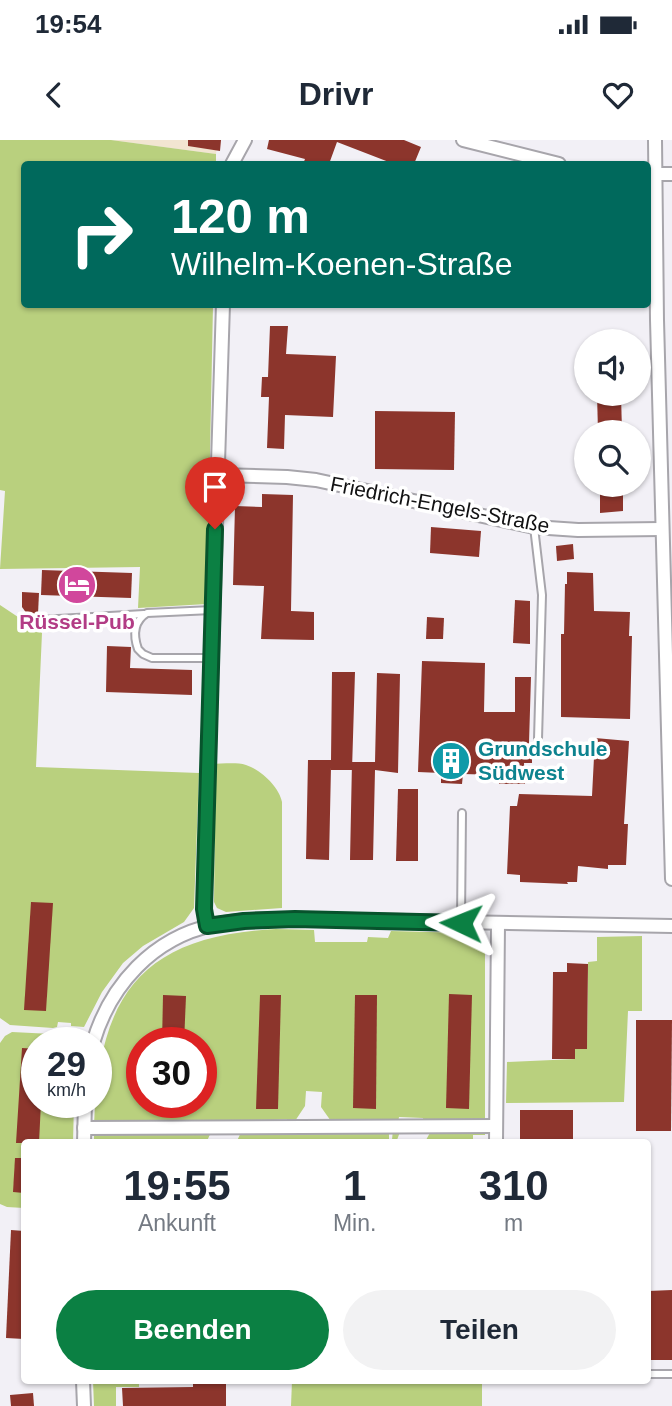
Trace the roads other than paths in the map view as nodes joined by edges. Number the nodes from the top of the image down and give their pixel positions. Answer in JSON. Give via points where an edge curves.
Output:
{"nodes":[{"id":1,"x":245,"y":140,"type":"edge"},
{"id":2,"x":463,"y":140,"type":"edge"},
{"id":3,"x":655,"y":140,"type":"edge"},
{"id":4,"x":234,"y":161,"type":"edge"},
{"id":5,"x":547,"y":161,"type":"edge"},
{"id":6,"x":651,"y":174,"type":"edge"},
{"id":7,"x":672,"y":174,"type":"edge"},
{"id":8,"x":223,"y":308,"type":"edge"},
{"id":9,"x":666,"y":460,"type":"edge"},
{"id":10,"x":217,"y":475,"type":"junction"},
{"id":11,"x":534,"y":527,"type":"junction"},
{"id":12,"x":662,"y":529,"type":"junction"},
{"id":13,"x":212,"y":610,"type":"junction"},
{"id":14,"x":144,"y":614,"type":"junction"},
{"id":15,"x":24,"y":621,"type":"dead end"},
{"id":16,"x":668,"y":639,"type":"edge"},
{"id":17,"x":210,"y":658,"type":"junction"},
{"id":18,"x":670,"y":697,"type":"edge"},
{"id":19,"x":538,"y":739,"type":"dead end"},
{"id":20,"x":462,"y":813,"type":"dead end"},
{"id":21,"x":672,"y":880,"type":"edge"},
{"id":22,"x":461,"y":923,"type":"junction"},
{"id":23,"x":498,"y":924,"type":"junction"},
{"id":24,"x":207,"y":926,"type":"junction"},
{"id":25,"x":672,"y":926,"type":"edge"},
{"id":26,"x":99,"y":1027,"type":"edge"},
{"id":27,"x":84,"y":1118,"type":"edge"},
{"id":28,"x":496,"y":1126,"type":"junction"},
{"id":29,"x":84,"y":1128,"type":"junction"},
{"id":30,"x":84,"y":1139,"type":"edge"},
{"id":31,"x":496,"y":1139,"type":"edge"},
{"id":32,"x":651,"y":1374,"type":"edge"},
{"id":33,"x":672,"y":1374,"type":"edge"},
{"id":34,"x":83,"y":1384,"type":"edge"},
{"id":35,"x":84,"y":1406,"type":"edge"}],
"edges":[{"from":1,"to":4,"type":"street"},
{"from":2,"to":5,"type":"street"},
{"from":3,"to":6,"type":"street"},
{"from":6,"to":7,"type":"street"},
{"from":6,"to":9,"type":"street"},
{"from":8,"to":10,"type":"street"},
{"from":9,"to":12,"type":"street"},
{"from":10,"to":11,"type":"street","name":"Friedrich-Engels-Straße","via":[[316,480]]},
{"from":10,"to":13,"type":"street"},
{"from":11,"to":12,"type":"street","name":"Friedrich-Engels-Straße"},
{"from":11,"to":19,"type":"lane","via":[[541,595]]},
{"from":12,"to":16,"type":"street"},
{"from":13,"to":14,"type":"lane"},
{"from":13,"to":17,"type":"street"},
{"from":14,"to":15,"type":"lane"},
{"from":14,"to":17,"type":"lane","via":[[135,632],[143,654]]},
{"from":16,"to":18,"type":"street"},
{"from":17,"to":24,"type":"street"},
{"from":18,"to":21,"type":"street"},
{"from":20,"to":22,"type":"lane"},
{"from":22,"to":23,"type":"street"},
{"from":22,"to":24,"type":"street","via":[[295,919]]},
{"from":23,"to":25,"type":"street"},
{"from":23,"to":28,"type":"street"},
{"from":24,"to":26,"type":"street","via":[[163,946],[134,969],[110,1001]]},
{"from":27,"to":29,"type":"street"},
{"from":28,"to":29,"type":"street"},
{"from":28,"to":31,"type":"street"},
{"from":29,"to":30,"type":"street"},
{"from":32,"to":33,"type":"lane"},
{"from":34,"to":35,"type":"street"}]}
